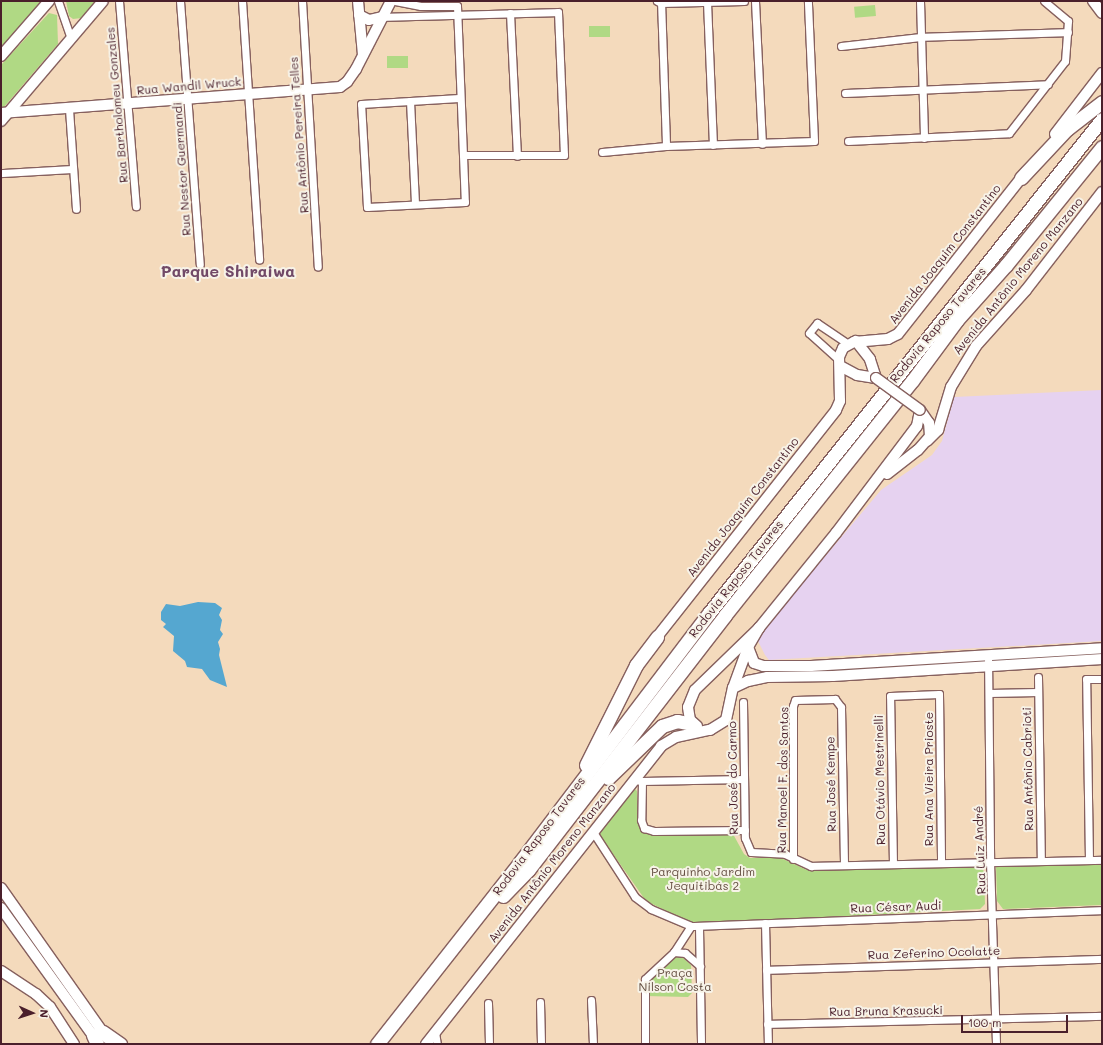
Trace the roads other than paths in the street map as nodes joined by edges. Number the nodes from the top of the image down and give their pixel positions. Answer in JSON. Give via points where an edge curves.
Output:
{"nodes":[{"id":1,"x":50,"y":1,"type":"edge"},
{"id":2,"x":58,"y":1,"type":"edge"},
{"id":3,"x":103,"y":1,"type":"edge"},
{"id":4,"x":119,"y":1,"type":"edge"},
{"id":5,"x":180,"y":1,"type":"edge"},
{"id":6,"x":242,"y":1,"type":"edge"},
{"id":7,"x":302,"y":1,"type":"edge"},
{"id":8,"x":358,"y":1,"type":"edge"},
{"id":9,"x":391,"y":1,"type":"edge"},
{"id":10,"x":395,"y":1,"type":"edge"},
{"id":11,"x":744,"y":1,"type":"edge"},
{"id":12,"x":755,"y":1,"type":"edge"},
{"id":13,"x":808,"y":1,"type":"edge"},
{"id":14,"x":920,"y":1,"type":"edge"},
{"id":15,"x":1044,"y":1,"type":"edge"},
{"id":16,"x":1093,"y":1,"type":"edge"},
{"id":17,"x":659,"y":2,"type":"edge"},
{"id":18,"x":707,"y":2,"type":"junction"},
{"id":19,"x":510,"y":13,"type":"junction"},
{"id":20,"x":1102,"y":13,"type":"edge"},
{"id":21,"x":359,"y":15,"type":"junction"},
{"id":22,"x":458,"y":16,"type":"junction"},
{"id":23,"x":382,"y":17,"type":"junction"},
{"id":24,"x":1068,"y":32,"type":"junction"},
{"id":25,"x":920,"y":37,"type":"junction"},
{"id":26,"x":71,"y":38,"type":"junction"},
{"id":27,"x":841,"y":46,"type":"dead end"},
{"id":28,"x":363,"y":55,"type":"junction"},
{"id":29,"x":1,"y":56,"type":"edge"},
{"id":30,"x":1102,"y":73,"type":"edge"},
{"id":31,"x":1048,"y":84,"type":"junction"},
{"id":32,"x":923,"y":88,"type":"junction"},
{"id":33,"x":307,"y":90,"type":"junction"},
{"id":34,"x":845,"y":93,"type":"dead end"},
{"id":35,"x":248,"y":94,"type":"junction"},
{"id":36,"x":459,"y":98,"type":"junction"},
{"id":37,"x":188,"y":99,"type":"junction"},
{"id":38,"x":410,"y":101,"type":"junction"},
{"id":39,"x":1102,"y":102,"type":"edge"},
{"id":40,"x":128,"y":104,"type":"junction"},
{"id":41,"x":69,"y":109,"type":"junction"},
{"id":42,"x":3,"y":115,"type":"edge"},
{"id":43,"x":1102,"y":119,"type":"edge"},
{"id":44,"x":924,"y":138,"type":"junction"},
{"id":45,"x":848,"y":141,"type":"dead end"},
{"id":46,"x":713,"y":144,"type":"junction"},
{"id":47,"x":762,"y":144,"type":"junction"},
{"id":48,"x":666,"y":146,"type":"junction"},
{"id":49,"x":1101,"y":148,"type":"edge"},
{"id":50,"x":602,"y":152,"type":"dead end"},
{"id":51,"x":463,"y":155,"type":"junction"},
{"id":52,"x":517,"y":156,"type":"junction"},
{"id":53,"x":73,"y":169,"type":"junction"},
{"id":54,"x":1,"y":172,"type":"edge"},
{"id":55,"x":1021,"y":178,"type":"junction"},
{"id":56,"x":1102,"y":192,"type":"edge"},
{"id":57,"x":415,"y":204,"type":"junction"},
{"id":58,"x":136,"y":206,"type":"dead end"},
{"id":59,"x":76,"y":209,"type":"dead end"},
{"id":60,"x":259,"y":259,"type":"dead end"},
{"id":61,"x":200,"y":264,"type":"dead end"},
{"id":62,"x":318,"y":267,"type":"dead end"},
{"id":63,"x":852,"y":342,"type":"junction"},
{"id":64,"x":839,"y":363,"type":"junction"},
{"id":65,"x":876,"y":378,"type":"junction"},
{"id":66,"x":920,"y":410,"type":"junction"},
{"id":67,"x":927,"y":441,"type":"junction"},
{"id":68,"x":878,"y":481,"type":"junction"},
{"id":69,"x":759,"y":628,"type":"junction"},
{"id":70,"x":657,"y":637,"type":"joint"},
{"id":71,"x":748,"y":647,"type":"junction"},
{"id":72,"x":1102,"y":648,"type":"edge"},
{"id":73,"x":988,"y":655,"type":"junction"},
{"id":74,"x":1102,"y":659,"type":"edge"},
{"id":75,"x":989,"y":666,"type":"junction"},
{"id":76,"x":1038,"y":677,"type":"dead end"},
{"id":77,"x":1102,"y":679,"type":"edge"},
{"id":78,"x":733,"y":688,"type":"junction"},
{"id":79,"x":1038,"y":692,"type":"junction"},
{"id":80,"x":989,"y":693,"type":"junction"},
{"id":81,"x":939,"y":694,"type":"joint"},
{"id":82,"x":743,"y":702,"type":"dead end"},
{"id":83,"x":839,"y":702,"type":"joint"},
{"id":84,"x":692,"y":724,"type":"junction"},
{"id":85,"x":718,"y":726,"type":"junction"},
{"id":86,"x":744,"y":779,"type":"junction"},
{"id":87,"x":638,"y":780,"type":"junction"},
{"id":88,"x":566,"y":812,"type":"junction"},
{"id":89,"x":745,"y":830,"type":"junction"},
{"id":90,"x":593,"y":832,"type":"junction"},
{"id":91,"x":793,"y":859,"type":"junction"},
{"id":92,"x":1089,"y":860,"type":"junction"},
{"id":93,"x":1102,"y":860,"type":"edge"},
{"id":94,"x":1041,"y":861,"type":"junction"},
{"id":95,"x":990,"y":862,"type":"junction"},
{"id":96,"x":940,"y":863,"type":"junction"},
{"id":97,"x":893,"y":864,"type":"junction"},
{"id":98,"x":844,"y":865,"type":"junction"},
{"id":99,"x":1,"y":888,"type":"edge"},
{"id":100,"x":1,"y":908,"type":"edge"},
{"id":101,"x":1102,"y":910,"type":"edge"},
{"id":102,"x":993,"y":915,"type":"junction"},
{"id":103,"x":765,"y":923,"type":"junction"},
{"id":104,"x":691,"y":926,"type":"junction"},
{"id":105,"x":699,"y":927,"type":"junction"},
{"id":106,"x":674,"y":952,"type":"junction"},
{"id":107,"x":1102,"y":959,"type":"edge"},
{"id":108,"x":994,"y":962,"type":"junction"},
{"id":109,"x":700,"y":966,"type":"junction"},
{"id":110,"x":766,"y":970,"type":"junction"},
{"id":111,"x":1,"y":971,"type":"edge"},
{"id":112,"x":591,"y":1000,"type":"dead end"},
{"id":113,"x":540,"y":1002,"type":"dead end"},
{"id":114,"x":488,"y":1003,"type":"dead end"},
{"id":115,"x":1102,"y":1016,"type":"edge"},
{"id":116,"x":995,"y":1019,"type":"junction"},
{"id":117,"x":396,"y":1021,"type":"junction"},
{"id":118,"x":767,"y":1024,"type":"junction"},
{"id":119,"x":435,"y":1032,"type":"junction"},
{"id":120,"x":98,"y":1039,"type":"edge"},
{"id":121,"x":74,"y":1044,"type":"edge"},
{"id":122,"x":111,"y":1044,"type":"edge"},
{"id":123,"x":120,"y":1044,"type":"edge"},
{"id":124,"x":369,"y":1044,"type":"edge"},
{"id":125,"x":377,"y":1044,"type":"edge"},
{"id":126,"x":387,"y":1044,"type":"edge"},
{"id":127,"x":426,"y":1044,"type":"edge"},
{"id":128,"x":436,"y":1044,"type":"edge"},
{"id":129,"x":489,"y":1044,"type":"edge"},
{"id":130,"x":541,"y":1044,"type":"edge"},
{"id":131,"x":593,"y":1044,"type":"edge"},
{"id":132,"x":645,"y":1044,"type":"edge"},
{"id":133,"x":701,"y":1044,"type":"edge"},
{"id":134,"x":768,"y":1044,"type":"edge"},
{"id":135,"x":996,"y":1044,"type":"edge"}],
"edges":[{"from":1,"to":29,"type":"main road"},
{"from":2,"to":26,"type":"street"},
{"from":3,"to":26,"type":"main road"},
{"from":4,"to":40,"type":"street","name":"Rua Bartholomeu Gonzales"},
{"from":5,"to":37,"type":"street","name":"Rua Nestor Guermandi"},
{"from":6,"to":35,"type":"street"},
{"from":7,"to":33,"type":"street","name":"Rua Antônio Pereira Telles"},
{"from":8,"to":21,"type":"main road"},
{"from":9,"to":23,"type":"main road","name":"Rua Wandil Wruck"},
{"from":10,"to":22,"type":"street","via":[[421,6],[458,6]]},
{"from":11,"to":18,"type":"street"},
{"from":12,"to":47,"type":"street"},
{"from":13,"to":47,"type":"street","via":[[814,141]]},
{"from":14,"to":25,"type":"street"},
{"from":15,"to":24,"type":"street","via":[[1066,19]]},
{"from":16,"to":20,"type":"main road"},
{"from":17,"to":18,"type":"street"},
{"from":17,"to":48,"type":"street"},
{"from":18,"to":46,"type":"street"},
{"from":19,"to":22,"type":"street"},
{"from":19,"to":52,"type":"street"},
{"from":19,"to":52,"type":"street","via":[[558,12],[563,108],[564,155]]},
{"from":21,"to":23,"type":"main road","via":[[369,20]]},
{"from":21,"to":28,"type":"main road"},
{"from":22,"to":23,"type":"street"},
{"from":22,"to":36,"type":"street"},
{"from":23,"to":28,"type":"main road","name":"Rua Wandil Wruck"},
{"from":24,"to":25,"type":"street"},
{"from":24,"to":31,"type":"street","via":[[1065,63]]},
{"from":25,"to":27,"type":"street"},
{"from":25,"to":32,"type":"street"},
{"from":26,"to":42,"type":"main road"},
{"from":28,"to":33,"type":"main road","name":"Rua Wandil Wruck","via":[[340,87]]},
{"from":30,"to":55,"type":"main road","name":"Avenida Joaquim Constantino"},
{"from":31,"to":32,"type":"street"},
{"from":31,"to":44,"type":"street","via":[[1007,134]]},
{"from":32,"to":34,"type":"street"},
{"from":32,"to":44,"type":"street"},
{"from":33,"to":35,"type":"main road","name":"Rua Wandil Wruck"},
{"from":33,"to":62,"type":"street","name":"Rua Antônio Pereira Telles"},
{"from":35,"to":37,"type":"main road","name":"Rua Wandil Wruck"},
{"from":35,"to":60,"type":"street"},
{"from":36,"to":38,"type":"street"},
{"from":36,"to":51,"type":"street"},
{"from":37,"to":40,"type":"main road","name":"Rua Wandil Wruck"},
{"from":37,"to":61,"type":"street","name":"Rua Nestor Guermandi"},
{"from":38,"to":57,"type":"street"},
{"from":38,"to":57,"type":"street","via":[[361,104],[367,207]]},
{"from":39,"to":55,"type":"highway","via":[[1067,129]]},
{"from":40,"to":41,"type":"main road","name":"Rua Wandil Wruck"},
{"from":40,"to":58,"type":"street","name":"Rua Bartholomeu Gonzales"},
{"from":41,"to":42,"type":"main road","name":"Rua Wandil Wruck"},
{"from":41,"to":53,"type":"street"},
{"from":43,"to":88,"type":"highway","name":"Rodovia Raposo Tavares","via":[[714,606]]},
{"from":44,"to":45,"type":"street"},
{"from":46,"to":47,"type":"street"},
{"from":46,"to":48,"type":"street"},
{"from":48,"to":50,"type":"street"},
{"from":49,"to":88,"type":"highway","name":"Rodovia Raposo Tavares","via":[[1006,265],[957,320],[912,381]]},
{"from":51,"to":52,"type":"street"},
{"from":51,"to":57,"type":"street","via":[[465,202]]},
{"from":53,"to":54,"type":"street"},
{"from":53,"to":59,"type":"street"},
{"from":55,"to":63,"type":"main road","name":"Avenida Joaquim Constantino","via":[[898,334],[888,340]]},
{"from":56,"to":67,"type":"main road","name":"Avenida Antônio Moreno Manzano","via":[[1026,290],[972,352],[951,386],[938,430]]},
{"from":63,"to":64,"type":"main road","name":"Avenida Joaquim Constantino","via":[[841,351]]},
{"from":63,"to":64,"type":"street","via":[[817,323],[809,333]]},
{"from":63,"to":65,"type":"main road","via":[[870,359]]},
{"from":64,"to":65,"type":"main road","via":[[857,375]]},
{"from":64,"to":70,"type":"main road","name":"Avenida Joaquim Constantino","via":[[840,401],[836,410]]},
{"from":65,"to":66,"type":"main road","bridge":true},
{"from":66,"to":67,"type":"main road","via":[[926,416],[930,427]]},
{"from":66,"to":68,"type":"main road","name":"Avenida Antônio Moreno Manzano","via":[[917,426]]},
{"from":67,"to":68,"type":"main road","name":"Avenida Antônio Moreno Manzano"},
{"from":68,"to":69,"type":"main road","name":"Avenida Antônio Moreno Manzano"},
{"from":69,"to":71,"type":"main road","name":"Avenida Antônio Moreno Manzano"},
{"from":69,"to":84,"type":"main road","name":"Avenida Antônio Moreno Manzano","via":[[695,690],[688,707]]},
{"from":70,"to":88,"type":"highway","via":[[636,665]]},
{"from":71,"to":73,"type":"main road","via":[[754,663],[763,666],[811,666]]},
{"from":71,"to":78,"type":"main road","name":"Avenida Antônio Moreno Manzano"},
{"from":72,"to":73,"type":"main road"},
{"from":73,"to":75,"type":"street","name":"Rua Luiz André"},
{"from":74,"to":75,"type":"main road"},
{"from":75,"to":78,"type":"main road","via":[[767,677],[748,681]]},
{"from":75,"to":80,"type":"street","name":"Rua Luiz André"},
{"from":76,"to":79,"type":"street","name":"Rua Antônio Cabrioti"},
{"from":77,"to":92,"type":"street","via":[[1086,679]]},
{"from":78,"to":85,"type":"main road","name":"Avenida Antônio Moreno Manzano","via":[[728,716]]},
{"from":79,"to":80,"type":"street"},
{"from":79,"to":94,"type":"street","name":"Rua Antônio Cabrioti"},
{"from":80,"to":95,"type":"street","name":"Rua Luiz André"},
{"from":81,"to":96,"type":"street","name":"Rua Ana Vieira Prioste"},
{"from":81,"to":97,"type":"street","name":"Rua Otávio Mestrinelli","via":[[890,696]]},
{"from":82,"to":86,"type":"street","name":"Rua José do Carmo"},
{"from":83,"to":91,"type":"street","name":"Rua Manoel F. dos Santos","via":[[835,699],[796,700],[793,706]]},
{"from":83,"to":98,"type":"street","name":"Rua José Kempe"},
{"from":84,"to":85,"type":"main road","via":[[704,728]]},
{"from":84,"to":88,"type":"highway","via":[[677,721],[662,726]]},
{"from":85,"to":87,"type":"main road","name":"Avenida Antônio Moreno Manzano","via":[[668,741]]},
{"from":86,"to":87,"type":"street"},
{"from":86,"to":89,"type":"street","name":"Rua José do Carmo"},
{"from":87,"to":89,"type":"street","via":[[644,828],[654,831]]},
{"from":87,"to":90,"type":"main road","name":"Avenida Antônio Moreno Manzano"},
{"from":88,"to":117,"type":"highway","name":"Rodovia Raposo Tavares"},
{"from":88,"to":126,"type":"highway","name":"Rodovia Raposo Tavares"},
{"from":89,"to":91,"type":"street","name":"Rua José do Carmo","via":[[747,846],[751,852],[785,854]]},
{"from":90,"to":104,"type":"street","name":"Rua César Audi","via":[[635,897],[651,909]]},
{"from":90,"to":119,"type":"main road","name":"Avenida Antônio Moreno Manzano"},
{"from":91,"to":98,"type":"street","via":[[811,866]]},
{"from":92,"to":93,"type":"street"},
{"from":92,"to":94,"type":"street"},
{"from":94,"to":95,"type":"street"},
{"from":95,"to":96,"type":"street"},
{"from":95,"to":102,"type":"street","name":"Rua Luiz André"},
{"from":96,"to":97,"type":"street"},
{"from":97,"to":98,"type":"street"},
{"from":99,"to":120,"type":"main road"},
{"from":100,"to":120,"type":"main road"},
{"from":101,"to":102,"type":"street","name":"Rua César Audi"},
{"from":102,"to":103,"type":"street","name":"Rua César Audi"},
{"from":102,"to":108,"type":"street","name":"Rua Luiz André"},
{"from":103,"to":105,"type":"street","name":"Rua César Audi"},
{"from":103,"to":110,"type":"street"},
{"from":104,"to":105,"type":"street","name":"Rua César Audi"},
{"from":104,"to":106,"type":"street"},
{"from":105,"to":109,"type":"street"},
{"from":106,"to":109,"type":"street","via":[[685,954]]},
{"from":106,"to":132,"type":"street","via":[[645,979]]},
{"from":107,"to":108,"type":"street","name":"Rua Zeferino Ocolatte"},
{"from":108,"to":110,"type":"street","name":"Rua Zeferino Ocolatte"},
{"from":108,"to":116,"type":"street","name":"Rua Luiz André"},
{"from":109,"to":133,"type":"street"},
{"from":110,"to":118,"type":"street"},
{"from":111,"to":121,"type":"main road","via":[[36,994],[50,1008]]},
{"from":112,"to":131,"type":"street"},
{"from":113,"to":130,"type":"street"},
{"from":114,"to":129,"type":"street"},
{"from":115,"to":116,"type":"street","name":"Rua Bruna Krasucki"},
{"from":116,"to":118,"type":"street","name":"Rua Bruna Krasucki"},
{"from":116,"to":135,"type":"street","name":"Rua Luiz André"},
{"from":117,"to":124,"type":"highway"},
{"from":117,"to":125,"type":"highway","name":"Rodovia Raposo Tavares"},
{"from":118,"to":134,"type":"street"},
{"from":119,"to":127,"type":"main road","name":"Avenida Antônio Moreno Manzano"},
{"from":119,"to":128,"type":"street"},
{"from":120,"to":122,"type":"main road"},
{"from":120,"to":123,"type":"highway"}]}
